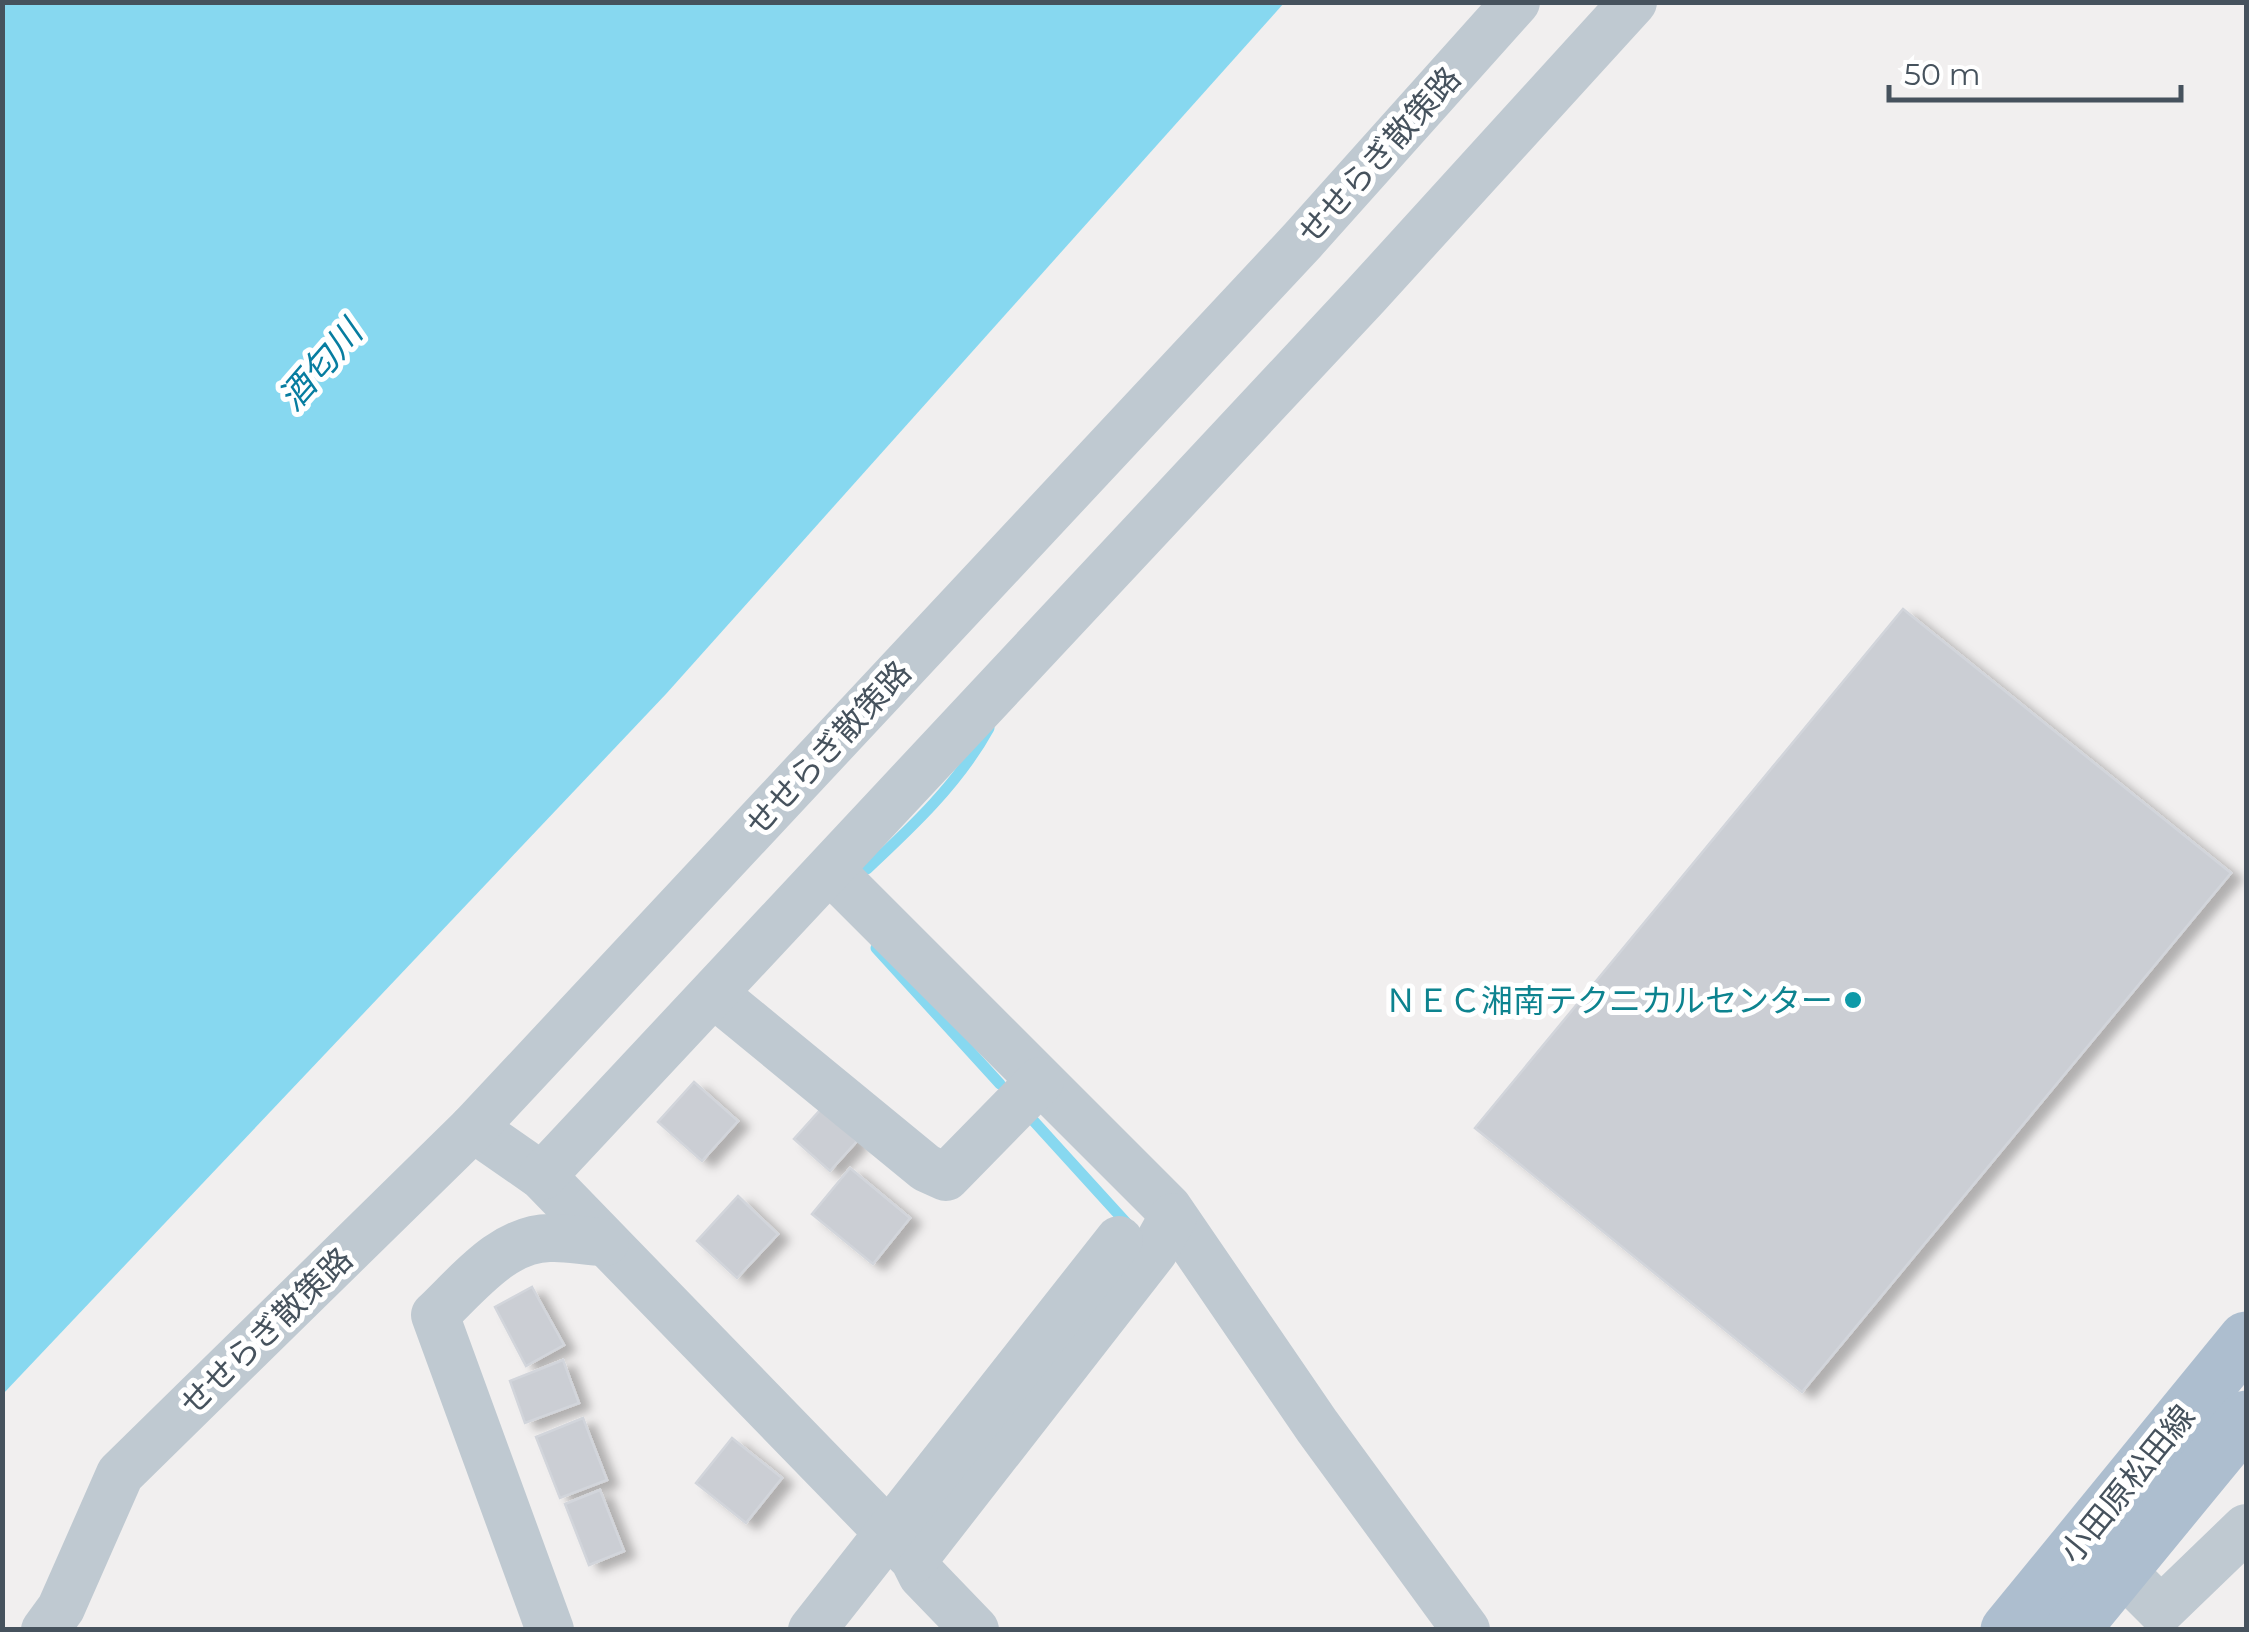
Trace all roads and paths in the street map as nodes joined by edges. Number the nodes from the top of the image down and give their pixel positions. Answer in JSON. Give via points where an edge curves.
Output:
{"nodes":[{"id":1,"x":1516,"y":2,"type":"edge"},
{"id":2,"x":1633,"y":2,"type":"edge"},
{"id":3,"x":830,"y":870,"type":"junction"},
{"id":4,"x":727,"y":1004,"type":"junction"},
{"id":5,"x":1040,"y":1081,"type":"junction"},
{"id":6,"x":474,"y":1128,"type":"junction"},
{"id":7,"x":542,"y":1176,"type":"junction"},
{"id":8,"x":1173,"y":1217,"type":"junction"},
{"id":9,"x":1119,"y":1240,"type":"dead end"},
{"id":10,"x":605,"y":1242,"type":"junction"},
{"id":11,"x":2246,"y":1338,"type":"edge"},
{"id":12,"x":2246,"y":1418,"type":"edge"},
{"id":13,"x":2246,"y":1528,"type":"edge"},
{"id":14,"x":900,"y":1546,"type":"junction"},
{"id":15,"x":2121,"y":1570,"type":"junction"},
{"id":16,"x":2168,"y":1620,"type":"edge"},
{"id":17,"x":45,"y":1630,"type":"edge"},
{"id":18,"x":550,"y":1630,"type":"edge"},
{"id":19,"x":812,"y":1630,"type":"edge"},
{"id":20,"x":975,"y":1630,"type":"edge"},
{"id":21,"x":1466,"y":1630,"type":"edge"},
{"id":22,"x":2008,"y":1630,"type":"edge"},
{"id":23,"x":2072,"y":1630,"type":"edge"}],
"edges":[{"from":1,"to":6,"type":"street","name":"せせらぎ散策路","via":[[1290,254]]},
{"from":2,"to":3,"type":"street"},
{"from":3,"to":4,"type":"street"},
{"from":3,"to":5,"type":"street"},
{"from":4,"to":5,"type":"street","via":[[926,1168],[946,1177]]},
{"from":4,"to":7,"type":"street"},
{"from":5,"to":8,"type":"street"},
{"from":6,"to":7,"type":"street"},
{"from":6,"to":17,"type":"street","name":"せせらぎ散策路","via":[[120,1474]]},
{"from":7,"to":10,"type":"street"},
{"from":8,"to":14,"type":"street","via":[[1154,1251]]},
{"from":8,"to":21,"type":"street"},
{"from":9,"to":14,"type":"street"},
{"from":10,"to":14,"type":"street"},
{"from":10,"to":18,"type":"street","via":[[526,1242],[503,1253],[435,1314]]},
{"from":11,"to":22,"type":"main road","name":"小田原松田線"},
{"from":12,"to":15,"type":"main road","name":"小田原松田線"},
{"from":13,"to":16,"type":"street"},
{"from":14,"to":19,"type":"street"},
{"from":14,"to":20,"type":"street"},
{"from":15,"to":16,"type":"street"},
{"from":15,"to":23,"type":"main road","name":"小田原松田線"}]}
